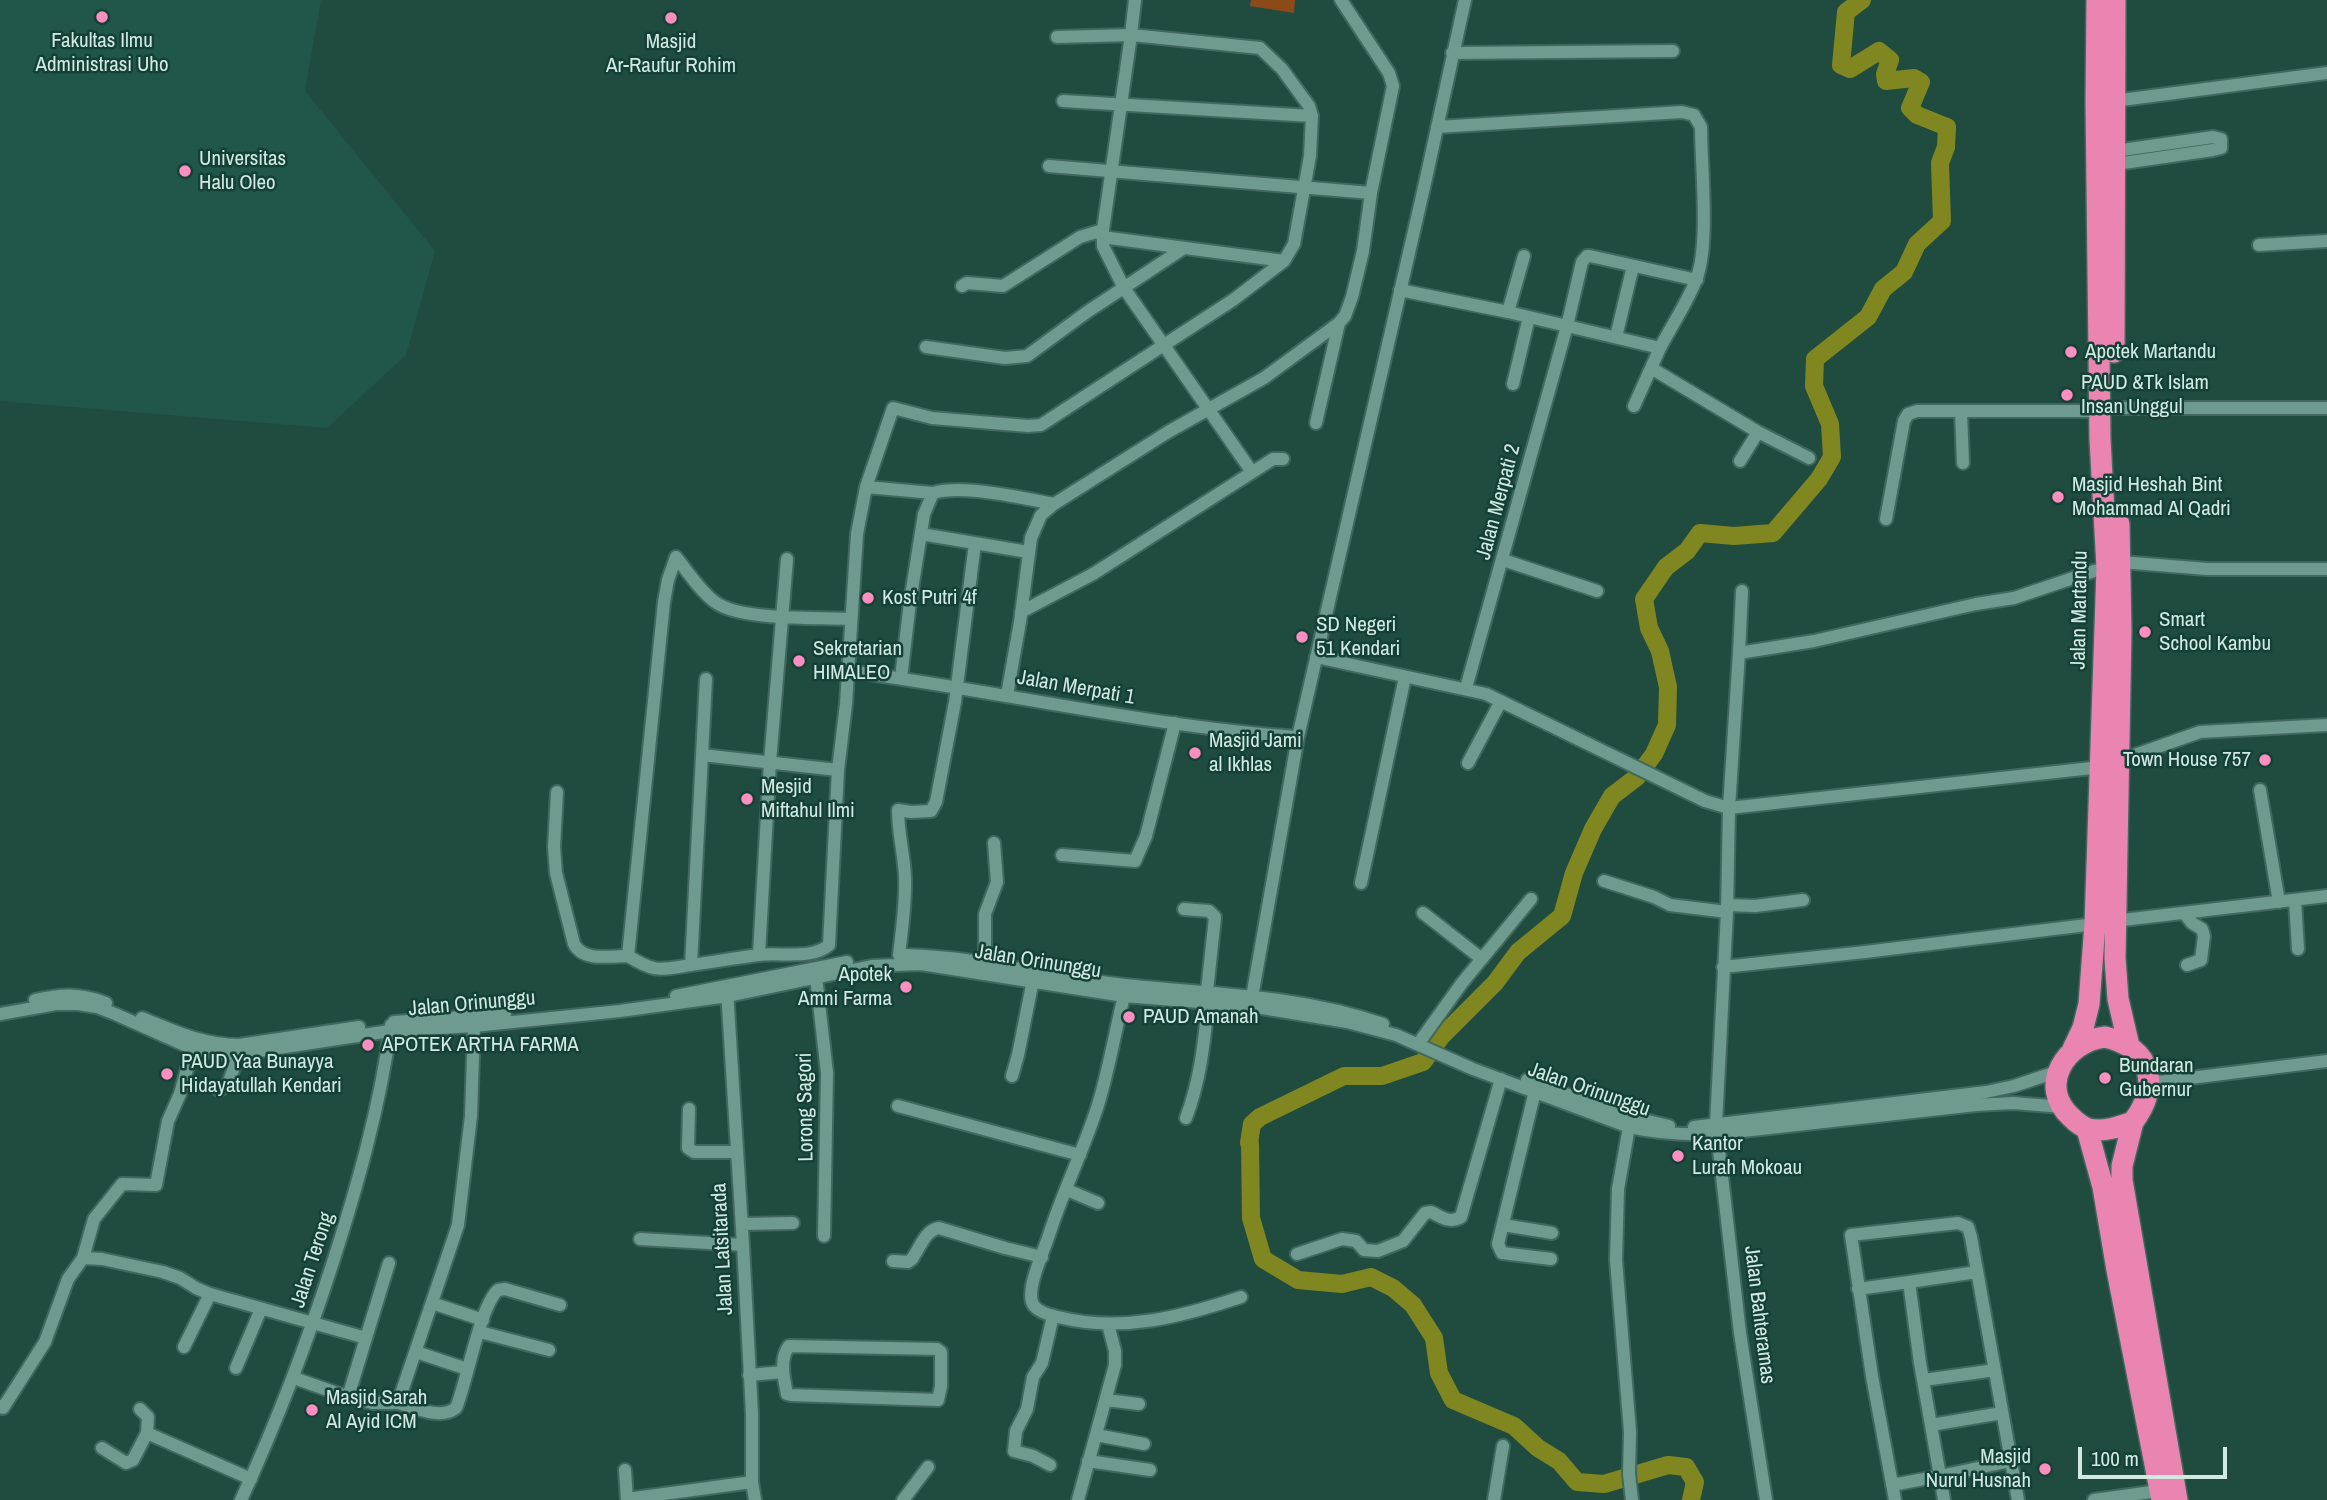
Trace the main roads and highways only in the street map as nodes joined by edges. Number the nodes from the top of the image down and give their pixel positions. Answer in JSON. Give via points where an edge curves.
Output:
{"nodes":[{"id":1,"x":2097,"y":0,"type":"edge"},
{"id":2,"x":2115,"y":0,"type":"edge"},
{"id":3,"x":2106,"y":339,"type":"junction"},
{"id":4,"x":2105,"y":923,"type":"junction"},
{"id":5,"x":2129,"y":1046,"type":"junction"},
{"id":6,"x":2073,"y":1049,"type":"junction"},
{"id":7,"x":2133,"y":1122,"type":"junction"},
{"id":8,"x":2087,"y":1129,"type":"junction"},
{"id":9,"x":2168,"y":1495,"type":"edge"}],
"edges":[{"from":1,"to":3,"type":"highway","name":"Jalan Martandu","via":[[2096,102]]},
{"from":2,"to":3,"type":"highway","name":"Jalan Martandu","via":[[2115,157]]},
{"from":3,"to":4,"type":"highway","name":"Jalan Martandu","via":[[2114,565]]},
{"from":4,"to":5,"type":"highway","name":"Jalan Martandu"},
{"from":4,"to":6,"type":"highway","name":"Jalan Martandu","via":[[2083,1028]]},
{"from":5,"to":6,"type":"highway","via":[[2105,1037]]},
{"from":5,"to":7,"type":"highway","via":[[2140,1056],[2150,1083],[2148,1098]]},
{"from":6,"to":8,"type":"highway","via":[[2059,1071],[2057,1090],[2068,1114]]},
{"from":7,"to":8,"type":"highway"},
{"from":7,"to":9,"type":"highway","via":[[2122,1180]]},
{"from":8,"to":9,"type":"highway"}]}
